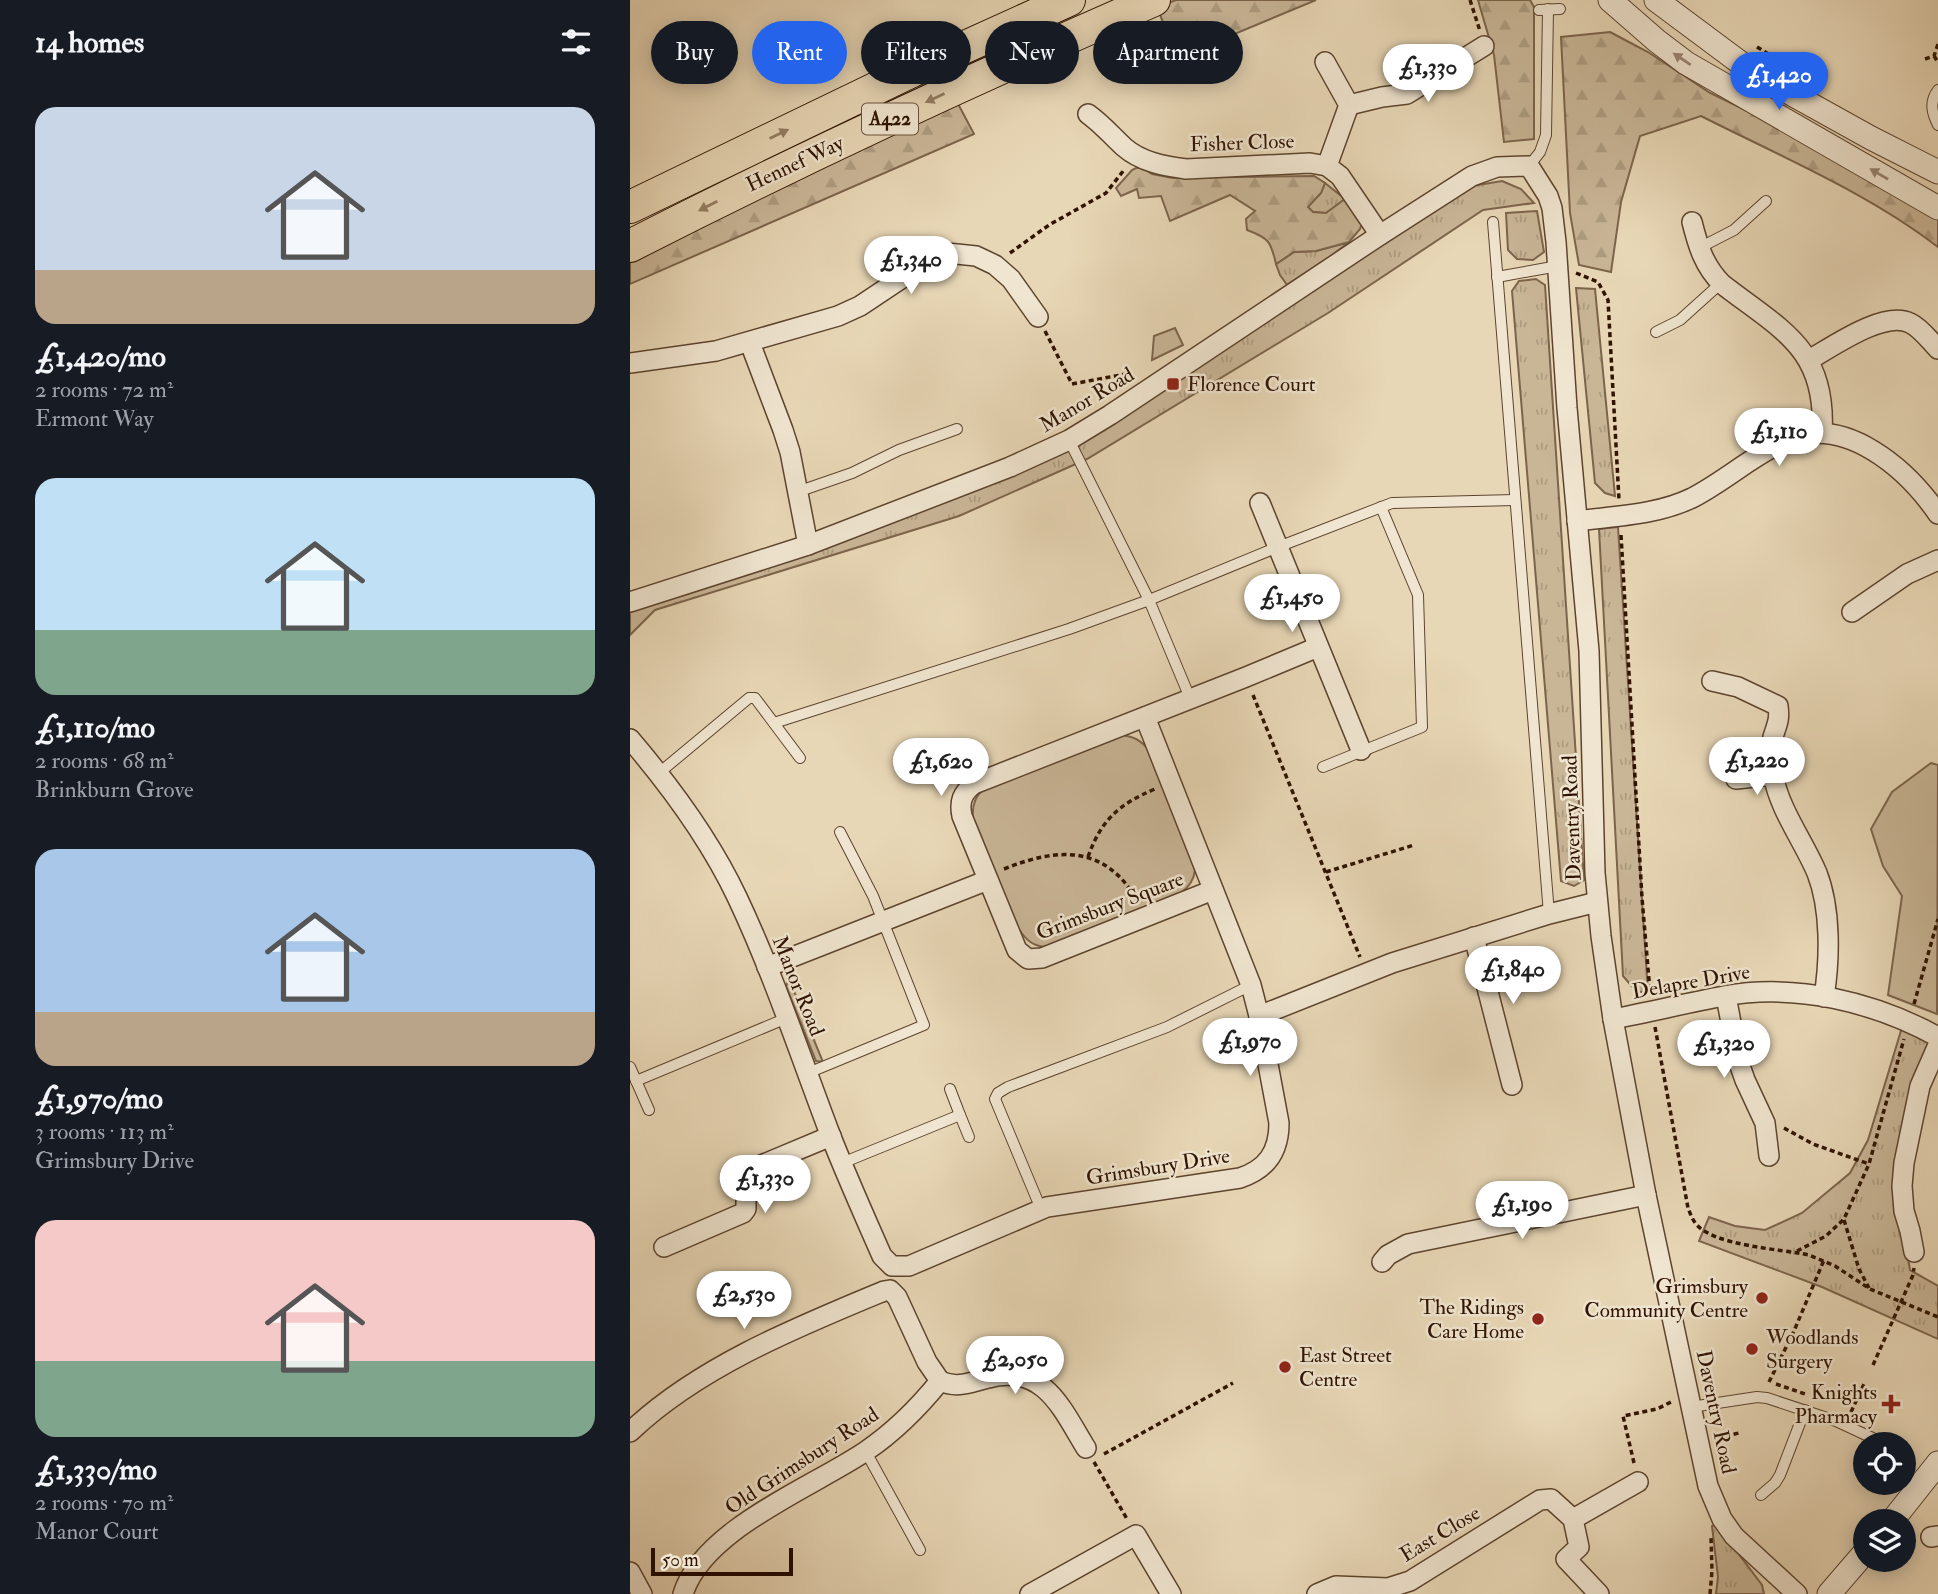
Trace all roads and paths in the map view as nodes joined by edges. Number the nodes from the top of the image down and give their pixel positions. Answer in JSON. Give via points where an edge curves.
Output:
{"nodes":[{"id":1,"x":1069,"y":0,"type":"edge"},
{"id":2,"x":1154,"y":0,"type":"edge"},
{"id":3,"x":1470,"y":0,"type":"edge"},
{"id":4,"x":1610,"y":0,"type":"edge"},
{"id":5,"x":1657,"y":1,"type":"edge"},
{"id":6,"x":1560,"y":9,"type":"dead end"},
{"id":7,"x":1938,"y":44,"type":"edge"},
{"id":8,"x":1484,"y":46,"type":"joint"},
{"id":9,"x":1755,"y":46,"type":"dead end"},
{"id":10,"x":1934,"y":56,"type":"junction"},
{"id":11,"x":1926,"y":59,"type":"dead end"},
{"id":12,"x":1325,"y":62,"type":"dead end"},
{"id":13,"x":1938,"y":62,"type":"edge"},
{"id":14,"x":1800,"y":73,"type":"dead end"},
{"id":15,"x":1938,"y":90,"type":"edge"},
{"id":16,"x":1349,"y":105,"type":"junction"},
{"id":17,"x":1088,"y":114,"type":"dead end"},
{"id":18,"x":1938,"y":125,"type":"edge"},
{"id":19,"x":1135,"y":155,"type":"junction"},
{"id":20,"x":1327,"y":166,"type":"junction"},
{"id":21,"x":1529,"y":166,"type":"junction"},
{"id":22,"x":1938,"y":172,"type":"edge"},
{"id":23,"x":1766,"y":201,"type":"dead end"},
{"id":24,"x":630,"y":207,"type":"edge"},
{"id":25,"x":1938,"y":208,"type":"edge"},
{"id":26,"x":1493,"y":222,"type":"dead end"},
{"id":27,"x":1692,"y":222,"type":"dead end"},
{"id":28,"x":1380,"y":235,"type":"junction"},
{"id":29,"x":630,"y":246,"type":"edge"},
{"id":30,"x":1699,"y":248,"type":"junction"},
{"id":31,"x":995,"y":265,"type":"junction"},
{"id":32,"x":1558,"y":265,"type":"junction"},
{"id":33,"x":1497,"y":277,"type":"junction"},
{"id":34,"x":1721,"y":283,"type":"junction"},
{"id":35,"x":1038,"y":317,"type":"joint"},
{"id":36,"x":1656,"y":332,"type":"dead end"},
{"id":37,"x":750,"y":343,"type":"junction"},
{"id":38,"x":1938,"y":349,"type":"edge"},
{"id":39,"x":1809,"y":360,"type":"junction"},
{"id":40,"x":630,"y":363,"type":"edge"},
{"id":41,"x":1141,"y":394,"type":"junction"},
{"id":42,"x":957,"y":429,"type":"dead end"},
{"id":43,"x":1822,"y":433,"type":"junction"},
{"id":44,"x":1069,"y":440,"type":"junction"},
{"id":45,"x":796,"y":492,"type":"junction"},
{"id":46,"x":1515,"y":500,"type":"junction"},
{"id":47,"x":1260,"y":503,"type":"dead end"},
{"id":48,"x":1935,"y":503,"type":"edge"},
{"id":49,"x":1381,"y":507,"type":"junction"},
{"id":50,"x":1619,"y":515,"type":"junction"},
{"id":51,"x":1577,"y":521,"type":"junction"},
{"id":52,"x":808,"y":545,"type":"junction"},
{"id":53,"x":1278,"y":547,"type":"junction"},
{"id":54,"x":1938,"y":560,"type":"edge"},
{"id":55,"x":1149,"y":600,"type":"junction"},
{"id":56,"x":630,"y":602,"type":"edge"},
{"id":57,"x":1852,"y":612,"type":"dead end"},
{"id":58,"x":1318,"y":647,"type":"junction"},
{"id":59,"x":1246,"y":677,"type":"junction"},
{"id":60,"x":1712,"y":681,"type":"dead end"},
{"id":61,"x":1190,"y":698,"type":"junction"},
{"id":62,"x":1145,"y":717,"type":"junction"},
{"id":63,"x":774,"y":723,"type":"junction"},
{"id":64,"x":630,"y":739,"type":"edge"},
{"id":65,"x":1361,"y":750,"type":"junction"},
{"id":66,"x":800,"y":758,"type":"dead end"},
{"id":67,"x":1323,"y":767,"type":"dead end"},
{"id":68,"x":659,"y":774,"type":"junction"},
{"id":69,"x":1773,"y":775,"type":"junction"},
{"id":70,"x":1736,"y":779,"type":"dead end"},
{"id":71,"x":1171,"y":783,"type":"junction"},
{"id":72,"x":840,"y":832,"type":"dead end"},
{"id":73,"x":1414,"y":845,"type":"dead end"},
{"id":74,"x":1088,"y":857,"type":"junction"},
{"id":75,"x":1325,"y":873,"type":"junction"},
{"id":76,"x":987,"y":878,"type":"junction"},
{"id":77,"x":1213,"y":890,"type":"junction"},
{"id":78,"x":1597,"y":902,"type":"junction"},
{"id":79,"x":1549,"y":914,"type":"junction"},
{"id":80,"x":1146,"y":917,"type":"junction"},
{"id":81,"x":1938,"y":919,"type":"edge"},
{"id":82,"x":883,"y":921,"type":"junction"},
{"id":83,"x":1474,"y":937,"type":"junction"},
{"id":84,"x":767,"y":967,"type":"junction"},
{"id":85,"x":1367,"y":973,"type":"junction"},
{"id":86,"x":1251,"y":985,"type":"junction"},
{"id":87,"x":1726,"y":996,"type":"junction"},
{"id":88,"x":1824,"y":997,"type":"junction"},
{"id":89,"x":1652,"y":1012,"type":"junction"},
{"id":90,"x":1259,"y":1016,"type":"junction"},
{"id":91,"x":787,"y":1018,"type":"junction"},
{"id":92,"x":1613,"y":1019,"type":"junction"},
{"id":93,"x":1909,"y":1022,"type":"junction"},
{"id":94,"x":1938,"y":1037,"type":"edge"},
{"id":95,"x":1938,"y":1045,"type":"edge"},
{"id":96,"x":630,"y":1067,"type":"edge"},
{"id":97,"x":808,"y":1073,"type":"junction"},
{"id":98,"x":636,"y":1081,"type":"junction"},
{"id":99,"x":1512,"y":1085,"type":"dead end"},
{"id":100,"x":950,"y":1089,"type":"dead end"},
{"id":101,"x":649,"y":1110,"type":"dead end"},
{"id":102,"x":960,"y":1115,"type":"junction"},
{"id":103,"x":1765,"y":1123,"type":"junction"},
{"id":104,"x":831,"y":1136,"type":"junction"},
{"id":105,"x":969,"y":1137,"type":"dead end"},
{"id":106,"x":1769,"y":1156,"type":"dead end"},
{"id":107,"x":842,"y":1163,"type":"junction"},
{"id":108,"x":1869,"y":1164,"type":"junction"},
{"id":109,"x":1646,"y":1195,"type":"junction"},
{"id":110,"x":1041,"y":1209,"type":"junction"},
{"id":111,"x":1844,"y":1219,"type":"junction"},
{"id":112,"x":664,"y":1247,"type":"dead end"},
{"id":113,"x":1796,"y":1252,"type":"junction"},
{"id":114,"x":1914,"y":1252,"type":"joint"},
{"id":115,"x":1824,"y":1260,"type":"junction"},
{"id":116,"x":1382,"y":1262,"type":"dead end"},
{"id":117,"x":892,"y":1266,"type":"joint"},
{"id":118,"x":1870,"y":1289,"type":"junction"},
{"id":119,"x":1900,"y":1302,"type":"junction"},
{"id":120,"x":1938,"y":1317,"type":"edge"},
{"id":121,"x":1873,"y":1365,"type":"dead end"},
{"id":122,"x":940,"y":1381,"type":"junction"},
{"id":123,"x":1769,"y":1382,"type":"dead end"},
{"id":124,"x":1233,"y":1383,"type":"dead end"},
{"id":125,"x":1689,"y":1400,"type":"junction"},
{"id":126,"x":1805,"y":1410,"type":"junction"},
{"id":127,"x":630,"y":1432,"type":"edge"},
{"id":128,"x":1862,"y":1432,"type":"edge"},
{"id":129,"x":866,"y":1452,"type":"junction"},
{"id":130,"x":1090,"y":1454,"type":"junction"},
{"id":131,"x":1938,"y":1463,"type":"edge"},
{"id":132,"x":1638,"y":1482,"type":"joint"},
{"id":133,"x":1761,"y":1495,"type":"dead end"},
{"id":134,"x":1902,"y":1509,"type":"edge"},
{"id":135,"x":1573,"y":1519,"type":"junction"},
{"id":136,"x":1136,"y":1535,"type":"junction"},
{"id":137,"x":1711,"y":1535,"type":"dead end"},
{"id":138,"x":920,"y":1550,"type":"dead end"},
{"id":139,"x":1853,"y":1566,"type":"edge"},
{"id":140,"x":630,"y":1572,"type":"edge"},
{"id":141,"x":642,"y":1594,"type":"edge"},
{"id":142,"x":683,"y":1594,"type":"edge"},
{"id":143,"x":1030,"y":1594,"type":"edge"},
{"id":144,"x":1171,"y":1594,"type":"edge"},
{"id":145,"x":1317,"y":1594,"type":"edge"},
{"id":146,"x":1599,"y":1594,"type":"edge"},
{"id":147,"x":1710,"y":1594,"type":"edge"},
{"id":148,"x":1797,"y":1594,"type":"edge"},
{"id":149,"x":1829,"y":1594,"type":"edge"}],
"edges":[{"from":24,"to":1,"type":"highway","name":"Hennef Way","number":"A422","one_way":true},
{"from":2,"to":29,"type":"highway","name":"Hennef Way","number":"A422","one_way":true,"via":[[910,109]]},
{"from":3,"to":8,"type":"path"},
{"from":25,"to":4,"type":"street","one_way":true,"via":[[1686,62]]},
{"from":5,"to":22,"type":"street","via":[[1754,73]]},
{"from":6,"to":21,"type":"lane","via":[[1544,10],[1546,135]]},
{"from":7,"to":10,"type":"path"},
{"from":8,"to":16,"type":"street","via":[[1407,94]]},
{"from":9,"to":14,"type":"path"},
{"from":10,"to":11,"type":"path"},
{"from":10,"to":13,"type":"path"},
{"from":12,"to":16,"type":"street"},
{"from":15,"to":18,"type":"lane","via":[[1931,113]]},
{"from":16,"to":20,"type":"street"},
{"from":17,"to":19,"type":"street","name":"Fisher Close"},
{"from":19,"to":20,"type":"street","name":"Fisher Close","via":[[1186,169]]},
{"from":19,"to":31,"type":"path","via":[[1106,193],[1049,225]]},
{"from":20,"to":28,"type":"street"},
{"from":21,"to":28,"type":"street","name":"Manor Road","via":[[1497,167],[1480,173]]},
{"from":21,"to":32,"type":"street","name":"Daventry Road","via":[[1552,208]]},
{"from":23,"to":30,"type":"lane","via":[[1734,230]]},
{"from":26,"to":33,"type":"lane","name":"Daventry Road"},
{"from":27,"to":30,"type":"street"},
{"from":28,"to":41,"type":"street","name":"Manor Road"},
{"from":30,"to":34,"type":"street"},
{"from":31,"to":35,"type":"street"},
{"from":31,"to":37,"type":"street","via":[[966,254],[947,253],[922,264],[860,306]]},
{"from":32,"to":33,"type":"lane"},
{"from":32,"to":50,"type":"path","via":[[1598,282],[1608,300]]},
{"from":32,"to":51,"type":"street","name":"Daventry Road"},
{"from":33,"to":46,"type":"lane","name":"Daventry Road"},
{"from":34,"to":36,"type":"lane","via":[[1680,320]]},
{"from":34,"to":39,"type":"street","via":[[1784,332]]},
{"from":35,"to":41,"type":"path","via":[[1072,384],[1126,374]]},
{"from":37,"to":40,"type":"street"},
{"from":37,"to":45,"type":"street","via":[[783,430]]},
{"from":38,"to":39,"type":"street","via":[[1915,326],[1895,321],[1871,326]]},
{"from":39,"to":43,"type":"street","via":[[1820,391]]},
{"from":41,"to":44,"type":"street","name":"Manor Road"},
{"from":42,"to":45,"type":"lane"},
{"from":43,"to":48,"type":"street","via":[[1880,454]]},
{"from":43,"to":50,"type":"street","via":[[1784,441],[1679,503]]},
{"from":44,"to":52,"type":"street","name":"Manor Road"},
{"from":44,"to":55,"type":"lane"},
{"from":45,"to":52,"type":"street"},
{"from":46,"to":49,"type":"lane","via":[[1397,502]]},
{"from":46,"to":79,"type":"lane","name":"Daventry Road"},
{"from":47,"to":53,"type":"street"},
{"from":49,"to":53,"type":"lane"},
{"from":49,"to":65,"type":"lane","via":[[1418,595],[1422,727]]},
{"from":50,"to":51,"type":"street"},
{"from":50,"to":89,"type":"path"},
{"from":51,"to":78,"type":"street","name":"Daventry Road","via":[[1589,651]]},
{"from":52,"to":56,"type":"street","name":"Manor Road"},
{"from":53,"to":55,"type":"lane"},
{"from":53,"to":58,"type":"street"},
{"from":54,"to":57,"type":"street"},
{"from":55,"to":61,"type":"lane"},
{"from":55,"to":63,"type":"lane"},
{"from":58,"to":59,"type":"street","name":"Grimsbury Square"},
{"from":58,"to":65,"type":"street"},
{"from":59,"to":61,"type":"street","name":"Grimsbury Square"},
{"from":59,"to":75,"type":"path"},
{"from":60,"to":69,"type":"street","via":[[1738,687],[1778,706],[1780,720],[1771,747]]},
{"from":61,"to":62,"type":"street","name":"Grimsbury Square"},
{"from":62,"to":71,"type":"street","name":"Grimsbury Square"},
{"from":62,"to":76,"type":"street","name":"Grimsbury Square","via":[[967,790],[960,807],[962,816]]},
{"from":63,"to":66,"type":"lane"},
{"from":63,"to":68,"type":"lane","via":[[755,698],[749,698]]},
{"from":64,"to":68,"type":"street","name":"Manor Road"},
{"from":65,"to":67,"type":"lane"},
{"from":68,"to":84,"type":"street","name":"Manor Road","via":[[736,895]]},
{"from":69,"to":70,"type":"street"},
{"from":69,"to":88,"type":"street","via":[[1791,826],[1821,884],[1828,942]]},
{"from":71,"to":74,"type":"path","via":[[1132,799],[1113,813]]},
{"from":71,"to":77,"type":"street","name":"Grimsbury Square"},
{"from":72,"to":82,"type":"lane"},
{"from":73,"to":75,"type":"path"},
{"from":74,"to":76,"type":"path","via":[[1045,857]]},
{"from":74,"to":80,"type":"path","via":[[1120,876]]},
{"from":75,"to":85,"type":"path"},
{"from":76,"to":80,"type":"street","name":"Grimsbury Square","via":[[1017,950],[1028,959],[1042,958]]},
{"from":76,"to":82,"type":"street"},
{"from":77,"to":80,"type":"street","name":"Grimsbury Square"},
{"from":77,"to":86,"type":"street","name":"Grimsbury Square"},
{"from":78,"to":79,"type":"street"},
{"from":78,"to":92,"type":"street","name":"Daventry Road"},
{"from":79,"to":83,"type":"street"},
{"from":81,"to":93,"type":"path"},
{"from":82,"to":84,"type":"street"},
{"from":82,"to":97,"type":"lane","via":[[924,1025]]},
{"from":83,"to":85,"type":"street"},
{"from":83,"to":99,"type":"street"},
{"from":84,"to":91,"type":"street","name":"Manor Road"},
{"from":85,"to":90,"type":"street"},
{"from":86,"to":90,"type":"street","name":"Grimsbury Square"},
{"from":86,"to":110,"type":"lane","via":[[1167,1027],[998,1093],[995,1099]]},
{"from":87,"to":88,"type":"street","name":"Delapre Drive","via":[[1768,992]]},
{"from":87,"to":89,"type":"street","name":"Delapre Drive"},
{"from":87,"to":103,"type":"street","via":[[1738,1060]]},
{"from":88,"to":93,"type":"street","name":"Delapre Drive"},
{"from":89,"to":92,"type":"street","name":"Delapre Drive"},
{"from":89,"to":113,"type":"path","via":[[1692,1217],[1701,1229],[1717,1237]]},
{"from":90,"to":110,"type":"street","name":"Grimsbury Drive","via":[[1279,1123],[1276,1148],[1261,1169],[1240,1178]]},
{"from":91,"to":97,"type":"street","name":"Manor Road"},
{"from":91,"to":98,"type":"lane"},
{"from":92,"to":109,"type":"street","name":"Daventry Road"},
{"from":93,"to":94,"type":"street","name":"Delapre Drive"},
{"from":93,"to":108,"type":"path"},
{"from":95,"to":114,"type":"street","via":[[1920,1086],[1904,1163],[1904,1211]]},
{"from":96,"to":98,"type":"lane"},
{"from":97,"to":104,"type":"street","name":"Manor Road"},
{"from":98,"to":101,"type":"lane"},
{"from":100,"to":102,"type":"lane"},
{"from":102,"to":105,"type":"lane"},
{"from":102,"to":107,"type":"lane"},
{"from":103,"to":106,"type":"street"},
{"from":103,"to":108,"type":"path"},
{"from":104,"to":107,"type":"street","name":"Manor Road"},
{"from":104,"to":112,"type":"street","via":[[752,1170],[746,1178],[743,1213]]},
{"from":107,"to":117,"type":"street","name":"Manor Road","via":[[882,1256]]},
{"from":108,"to":111,"type":"path"},
{"from":109,"to":116,"type":"street","via":[[1408,1244]]},
{"from":109,"to":125,"type":"street","name":"Daventry Road"},
{"from":110,"to":117,"type":"street","name":"Grimsbury Drive","via":[[909,1266]]},
{"from":111,"to":113,"type":"path","via":[[1826,1236]]},
{"from":111,"to":118,"type":"path"},
{"from":113,"to":115,"type":"path"},
{"from":114,"to":119,"type":"path","via":[[1913,1275]]},
{"from":115,"to":118,"type":"path"},
{"from":115,"to":123,"type":"path"},
{"from":118,"to":119,"type":"path"},
{"from":119,"to":120,"type":"path"},
{"from":119,"to":121,"type":"path"},
{"from":122,"to":127,"type":"street","via":[[890,1290],[761,1345],[662,1404]]},
{"from":122,"to":129,"type":"street","name":"Old Grimsbury Road"},
{"from":122,"to":130,"type":"street","via":[[966,1385],[1000,1376],[1035,1380],[1054,1397]]},
{"from":124,"to":130,"type":"path"},
{"from":125,"to":126,"type":"lane","via":[[1757,1397]]},
{"from":125,"to":132,"type":"path","via":[[1623,1416]]},
{"from":125,"to":148,"type":"street","name":"Daventry Road","via":[[1708,1486],[1722,1519],[1734,1536]]},
{"from":126,"to":128,"type":"lane"},
{"from":126,"to":133,"type":"lane","via":[[1780,1475]]},
{"from":129,"to":138,"type":"lane"},
{"from":129,"to":142,"type":"street","name":"Old Grimsbury Road","via":[[730,1535],[698,1565]]},
{"from":130,"to":136,"type":"path"},
{"from":131,"to":134,"type":"street"},
{"from":132,"to":135,"type":"street"},
{"from":135,"to":145,"type":"street","name":"East Close","via":[[1552,1499],[1540,1500],[1410,1581],[1388,1588],[1336,1586]]},
{"from":135,"to":146,"type":"street","via":[[1579,1547],[1566,1559]]},
{"from":136,"to":143,"type":"street"},
{"from":136,"to":144,"type":"street"},
{"from":137,"to":147,"type":"path"},
{"from":139,"to":149,"type":"street"},
{"from":140,"to":141,"type":"street"}]}
